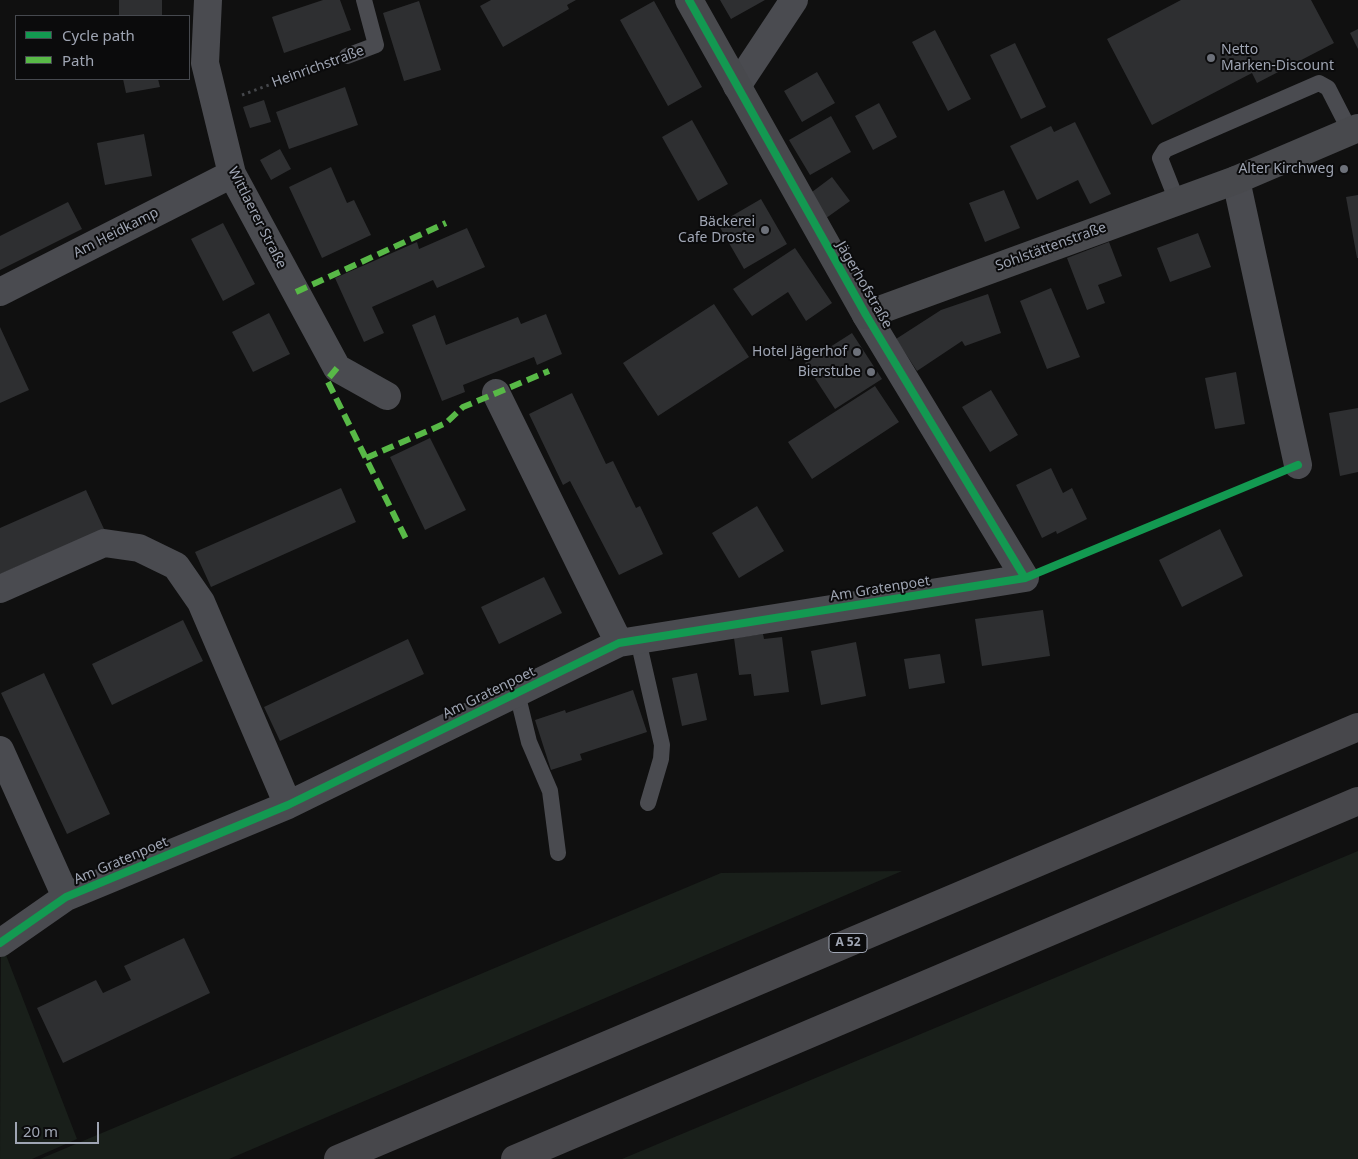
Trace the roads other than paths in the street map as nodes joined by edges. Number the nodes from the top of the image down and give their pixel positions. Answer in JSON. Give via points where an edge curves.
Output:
{"nodes":[{"id":1,"x":208,"y":0,"type":"edge"},
{"id":2,"x":364,"y":0,"type":"edge"},
{"id":3,"x":689,"y":0,"type":"edge"},
{"id":4,"x":794,"y":0,"type":"edge"},
{"id":5,"x":347,"y":56,"type":"road end"},
{"id":6,"x":737,"y":86,"type":"junction"},
{"id":7,"x":1354,"y":130,"type":"edge"},
{"id":8,"x":232,"y":174,"type":"junction"},
{"id":9,"x":1236,"y":180,"type":"junction"},
{"id":10,"x":1177,"y":201,"type":"junction"},
{"id":11,"x":0,"y":292,"type":"edge"},
{"id":12,"x":866,"y":315,"type":"junction"},
{"id":13,"x":496,"y":394,"type":"dead end"},
{"id":14,"x":387,"y":396,"type":"dead end"},
{"id":15,"x":1298,"y":465,"type":"dead end"},
{"id":16,"x":1026,"y":578,"type":"joint"},
{"id":17,"x":0,"y":589,"type":"edge"},
{"id":18,"x":628,"y":642,"type":"junction"},
{"id":19,"x":517,"y":693,"type":"junction"},
{"id":20,"x":1358,"y":727,"type":"edge"},
{"id":21,"x":0,"y":750,"type":"edge"},
{"id":22,"x":1358,"y":801,"type":"edge"},
{"id":23,"x":648,"y":803,"type":"dead end"},
{"id":24,"x":288,"y":805,"type":"junction"},
{"id":25,"x":558,"y":853,"type":"dead end"},
{"id":26,"x":66,"y":897,"type":"junction"},
{"id":27,"x":0,"y":943,"type":"edge"},
{"id":28,"x":338,"y":1159,"type":"edge"},
{"id":29,"x":515,"y":1159,"type":"edge"}],
"edges":[{"from":1,"to":8,"type":"street","name":"Wittlaerer Straße","via":[[205,63]]},
{"from":2,"to":5,"type":"lane","name":"Heinrichstraße","via":[[376,45]]},
{"from":3,"to":6,"type":"street","name":"Jägerhofstraße"},
{"from":4,"to":6,"type":"street"},
{"from":6,"to":12,"type":"street","name":"Jägerhofstraße"},
{"from":7,"to":9,"type":"street","name":"Sohlstättenstraße"},
{"from":7,"to":10,"type":"lane","via":[[1328,88],[1319,83],[1165,150],[1160,158]]},
{"from":8,"to":11,"type":"street","name":"Am Heidkamp"},
{"from":8,"to":14,"type":"street","name":"Wittlaerer Straße","via":[[337,368]]},
{"from":9,"to":10,"type":"street","name":"Sohlstättenstraße"},
{"from":9,"to":15,"type":"street"},
{"from":10,"to":12,"type":"street","name":"Sohlstättenstraße"},
{"from":12,"to":16,"type":"street","name":"Jägerhofstraße"},
{"from":13,"to":18,"type":"street"},
{"from":16,"to":18,"type":"street","name":"Am Gratenpoet"},
{"from":17,"to":24,"type":"street","via":[[104,543],[139,548],[176,566],[201,602]]},
{"from":18,"to":19,"type":"street","name":"Am Gratenpoet"},
{"from":18,"to":23,"type":"lane","via":[[662,745]]},
{"from":19,"to":24,"type":"street","name":"Am Gratenpoet"},
{"from":19,"to":25,"type":"lane","via":[[529,742],[550,791]]},
{"from":20,"to":28,"type":"highway","number":"A 52"},
{"from":21,"to":26,"type":"street","name":"Am Gratenpoet"},
{"from":22,"to":29,"type":"highway"},
{"from":24,"to":26,"type":"street","name":"Am Gratenpoet"},
{"from":26,"to":27,"type":"street","name":"Am Gratenpoet"}]}
